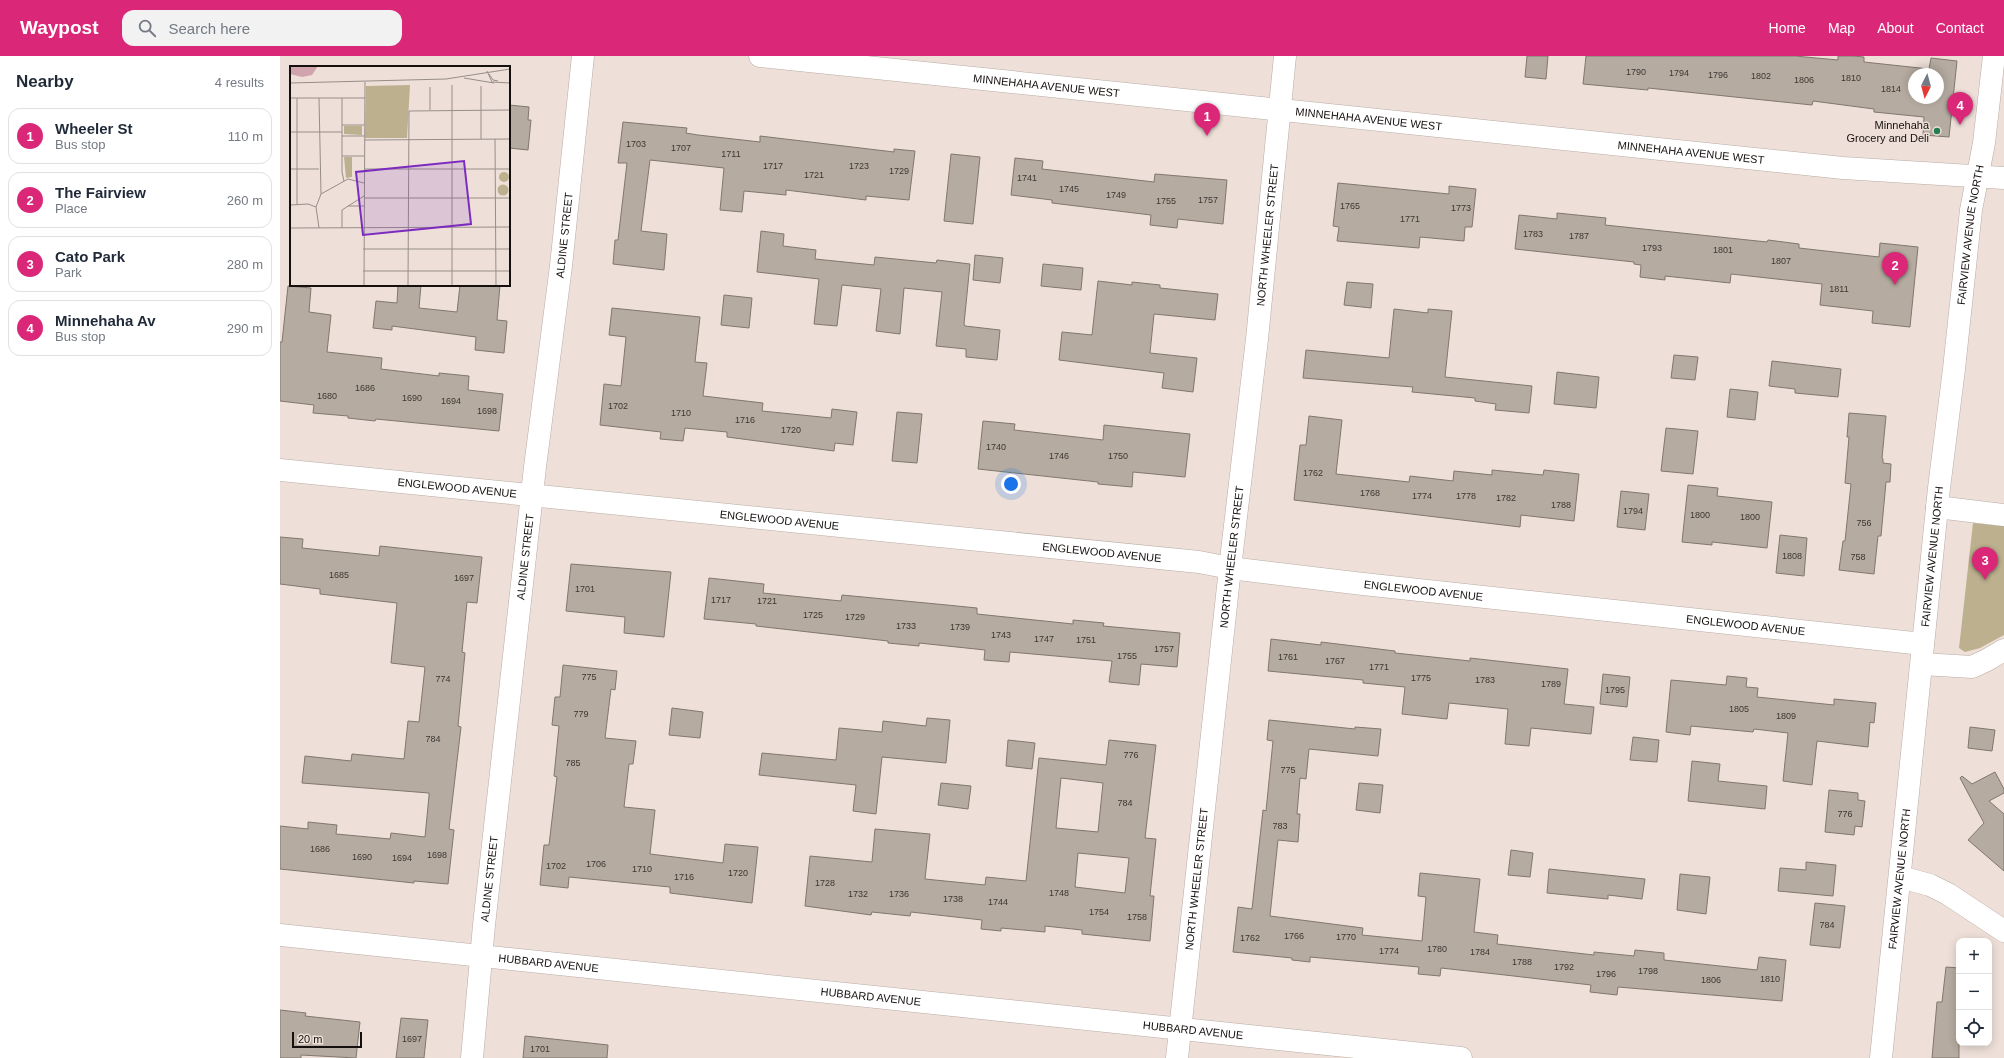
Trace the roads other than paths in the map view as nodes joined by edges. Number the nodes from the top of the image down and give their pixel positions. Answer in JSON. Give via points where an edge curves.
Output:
{"nodes":[{"id":1,"x":583,"y":56,"type":"edge"},
{"id":2,"x":760,"y":56,"type":"edge"},
{"id":3,"x":1285,"y":56,"type":"edge"},
{"id":4,"x":1994,"y":56,"type":"edge"},
{"id":5,"x":1279,"y":111,"type":"junction"},
{"id":6,"x":1978,"y":176,"type":"junction"},
{"id":7,"x":2004,"y":178,"type":"edge"},
{"id":8,"x":280,"y":470,"type":"edge"},
{"id":9,"x":532,"y":495,"type":"junction"},
{"id":10,"x":1937,"y":506,"type":"junction"},
{"id":11,"x":2004,"y":515,"type":"edge"},
{"id":12,"x":1230,"y":568,"type":"junction"},
{"id":13,"x":2004,"y":650,"type":"edge"},
{"id":14,"x":1922,"y":654,"type":"junction"},
{"id":15,"x":1900,"y":877,"type":"junction"},
{"id":16,"x":2004,"y":931,"type":"edge"},
{"id":17,"x":280,"y":935,"type":"edge"},
{"id":18,"x":481,"y":956,"type":"junction"},
{"id":19,"x":1180,"y":1028,"type":"junction"},
{"id":20,"x":472,"y":1058,"type":"edge"},
{"id":21,"x":1177,"y":1058,"type":"edge"},
{"id":22,"x":1461,"y":1058,"type":"edge"},
{"id":23,"x":1881,"y":1058,"type":"edge"}],
"edges":[{"from":1,"to":9,"type":"street","name":"ALDINE STREET","via":[[561,266]]},
{"from":2,"to":5,"type":"street","name":"MINNEHAHA AVENUE WEST"},
{"from":3,"to":5,"type":"street","name":"NORTH WHEELER STREET"},
{"from":4,"to":6,"type":"street","name":"FAIRVIEW AVENUE NORTH"},
{"from":5,"to":6,"type":"street","name":"MINNEHAHA AVENUE WEST","via":[[1843,168]]},
{"from":5,"to":12,"type":"street","name":"NORTH WHEELER STREET","via":[[1257,339]]},
{"from":6,"to":7,"type":"street","name":"MINNEHAHA AVENUE WEST"},
{"from":6,"to":10,"type":"street","name":"FAIRVIEW AVENUE NORTH","via":[[1971,210]]},
{"from":8,"to":9,"type":"street","name":"ENGLEWOOD AVENUE"},
{"from":9,"to":12,"type":"street","name":"ENGLEWOOD AVENUE","via":[[1200,562]]},
{"from":9,"to":18,"type":"street","name":"ALDINE STREET"},
{"from":10,"to":11,"type":"street"},
{"from":10,"to":14,"type":"street","name":"FAIRVIEW AVENUE NORTH"},
{"from":12,"to":14,"type":"street","name":"ENGLEWOOD AVENUE"},
{"from":12,"to":19,"type":"street","name":"NORTH WHEELER STREET"},
{"from":13,"to":14,"type":"street","name":"ENGLEWOOD AVENUE","via":[[1972,667]]},
{"from":14,"to":15,"type":"street","name":"FAIRVIEW AVENUE NORTH"},
{"from":15,"to":16,"type":"street","via":[[1930,885],[1948,894]]},
{"from":15,"to":23,"type":"street","name":"FAIRVIEW AVENUE NORTH"},
{"from":17,"to":18,"type":"street","name":"HUBBARD AVENUE"},
{"from":18,"to":19,"type":"street","name":"HUBBARD AVENUE"},
{"from":18,"to":20,"type":"street","name":"ALDINE STREET"},
{"from":19,"to":21,"type":"street","name":"NORTH WHEELER STREET"},
{"from":19,"to":22,"type":"street","name":"HUBBARD AVENUE"}]}
